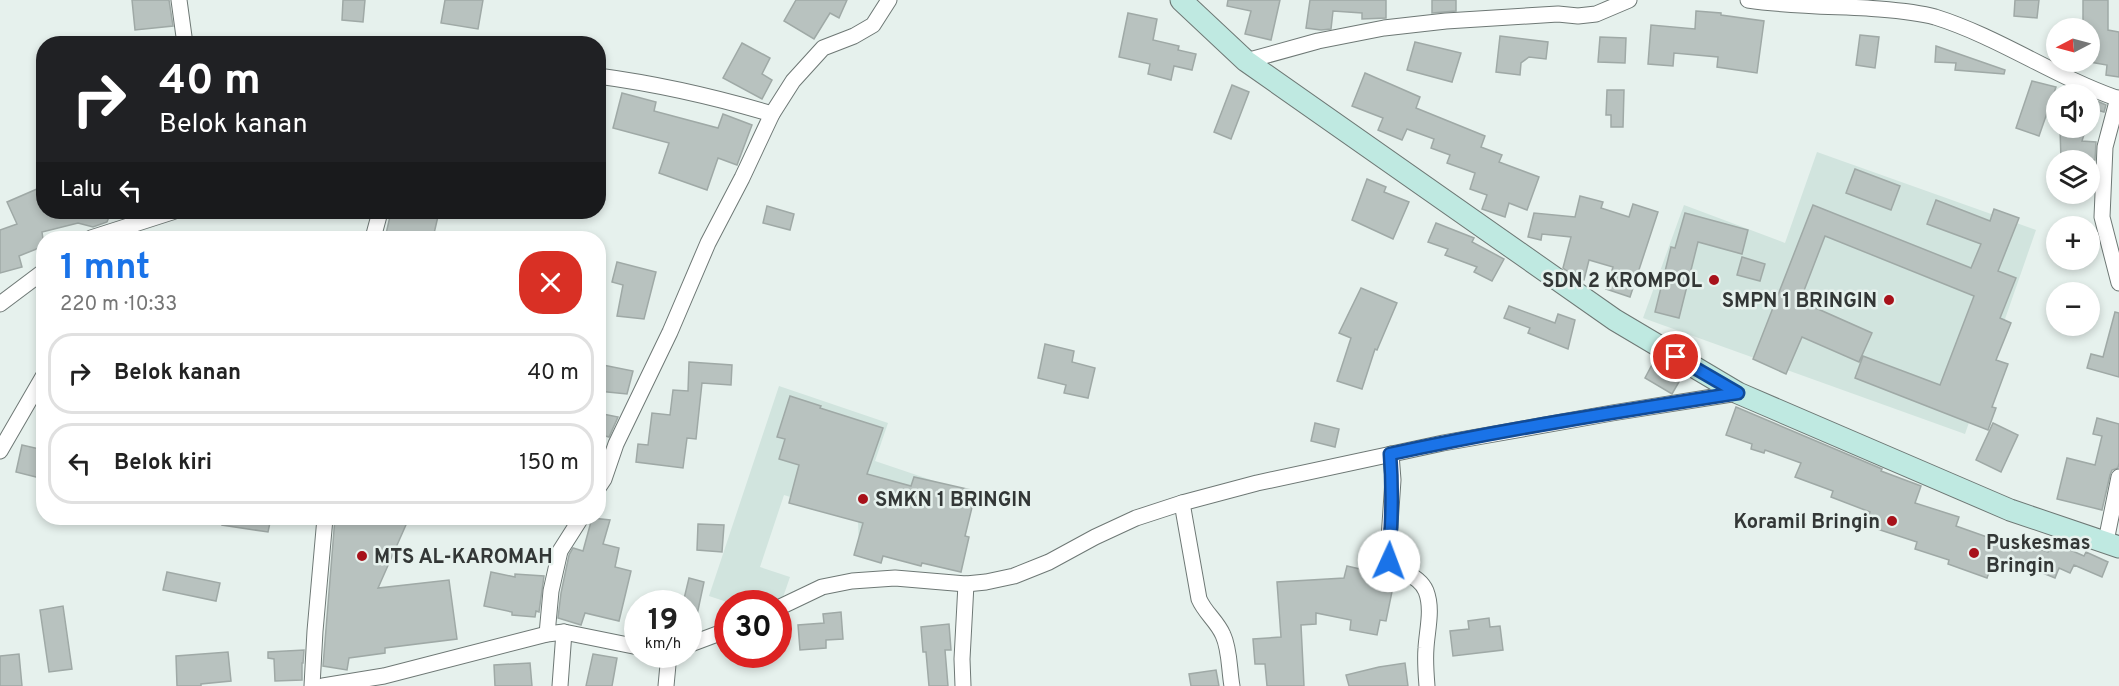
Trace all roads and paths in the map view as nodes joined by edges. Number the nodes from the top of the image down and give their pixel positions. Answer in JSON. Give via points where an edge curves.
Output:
{"nodes":[{"id":1,"x":178,"y":0,"type":"edge"},
{"id":2,"x":889,"y":0,"type":"edge"},
{"id":3,"x":1181,"y":0,"type":"edge"},
{"id":4,"x":1629,"y":0,"type":"edge"},
{"id":5,"x":1748,"y":0,"type":"edge"},
{"id":6,"x":1558,"y":7,"type":"edge"},
{"id":7,"x":184,"y":36,"type":"edge"},
{"id":8,"x":1246,"y":61,"type":"junction"},
{"id":9,"x":606,"y":77,"type":"edge"},
{"id":10,"x":2119,"y":98,"type":"edge"},
{"id":11,"x":772,"y":114,"type":"junction"},
{"id":12,"x":150,"y":219,"type":"edge"},
{"id":13,"x":113,"y":231,"type":"edge"},
{"id":14,"x":36,"y":277,"type":"edge"},
{"id":15,"x":2119,"y":283,"type":"edge"},
{"id":16,"x":0,"y":304,"type":"edge"},
{"id":17,"x":36,"y":389,"type":"edge"},
{"id":18,"x":1738,"y":393,"type":"junction"},
{"id":19,"x":0,"y":451,"type":"edge"},
{"id":20,"x":1390,"y":454,"type":"junction"},
{"id":21,"x":606,"y":473,"type":"edge"},
{"id":22,"x":2119,"y":477,"type":"edge"},
{"id":23,"x":1182,"y":503,"type":"junction"},
{"id":24,"x":324,"y":525,"type":"edge"},
{"id":25,"x":575,"y":525,"type":"edge"},
{"id":26,"x":2112,"y":544,"type":"edge"},
{"id":27,"x":966,"y":584,"type":"junction"},
{"id":28,"x":792,"y":602,"type":"edge"},
{"id":29,"x":564,"y":632,"type":"junction"},
{"id":30,"x":547,"y":634,"type":"junction"},
{"id":31,"x":624,"y":645,"type":"edge"},
{"id":32,"x":668,"y":668,"type":"edge"},
{"id":33,"x":384,"y":681,"type":"edge"},
{"id":34,"x":312,"y":686,"type":"edge"},
{"id":35,"x":323,"y":686,"type":"edge"},
{"id":36,"x":560,"y":686,"type":"edge"},
{"id":37,"x":666,"y":686,"type":"edge"},
{"id":38,"x":963,"y":686,"type":"edge"},
{"id":39,"x":1232,"y":686,"type":"edge"},
{"id":40,"x":1426,"y":686,"type":"edge"}],
"edges":[{"from":1,"to":7,"type":"street"},
{"from":2,"to":11,"type":"street","via":[[873,25],[823,48],[793,81]]},
{"from":3,"to":8,"type":"street"},
{"from":4,"to":6,"type":"street","via":[[1612,9],[1578,16]]},
{"from":5,"to":10,"type":"street","via":[[1933,17]]},
{"from":6,"to":8,"type":"street","via":[[1384,28]]},
{"from":8,"to":18,"type":"street","via":[[1615,320]]},
{"from":9,"to":11,"type":"street","via":[[669,87]]},
{"from":10,"to":15,"type":"street","via":[[2105,147],[2102,183],[2102,217]]},
{"from":11,"to":21,"type":"street","via":[[708,243]]},
{"from":12,"to":13,"type":"street"},
{"from":14,"to":16,"type":"street"},
{"from":17,"to":19,"type":"street"},
{"from":18,"to":20,"type":"street"},
{"from":18,"to":26,"type":"street","via":[[2010,510]]},
{"from":20,"to":23,"type":"street"},
{"from":20,"to":40,"type":"street","via":[[1393,480],[1389,561],[1414,576],[1426,591]]},
{"from":22,"to":26,"type":"street"},
{"from":23,"to":27,"type":"street","via":[[1136,518],[1014,576]]},
{"from":23,"to":39,"type":"street","via":[[1199,599],[1224,637]]},
{"from":24,"to":34,"type":"street"},
{"from":25,"to":30,"type":"street","via":[[560,551]]},
{"from":27,"to":28,"type":"street","via":[[895,578],[852,581],[822,588]]},
{"from":27,"to":38,"type":"street"},
{"from":29,"to":30,"type":"street"},
{"from":29,"to":31,"type":"street"},
{"from":29,"to":36,"type":"street"},
{"from":30,"to":33,"type":"street"},
{"from":32,"to":37,"type":"street"},
{"from":33,"to":35,"type":"street"}]}
